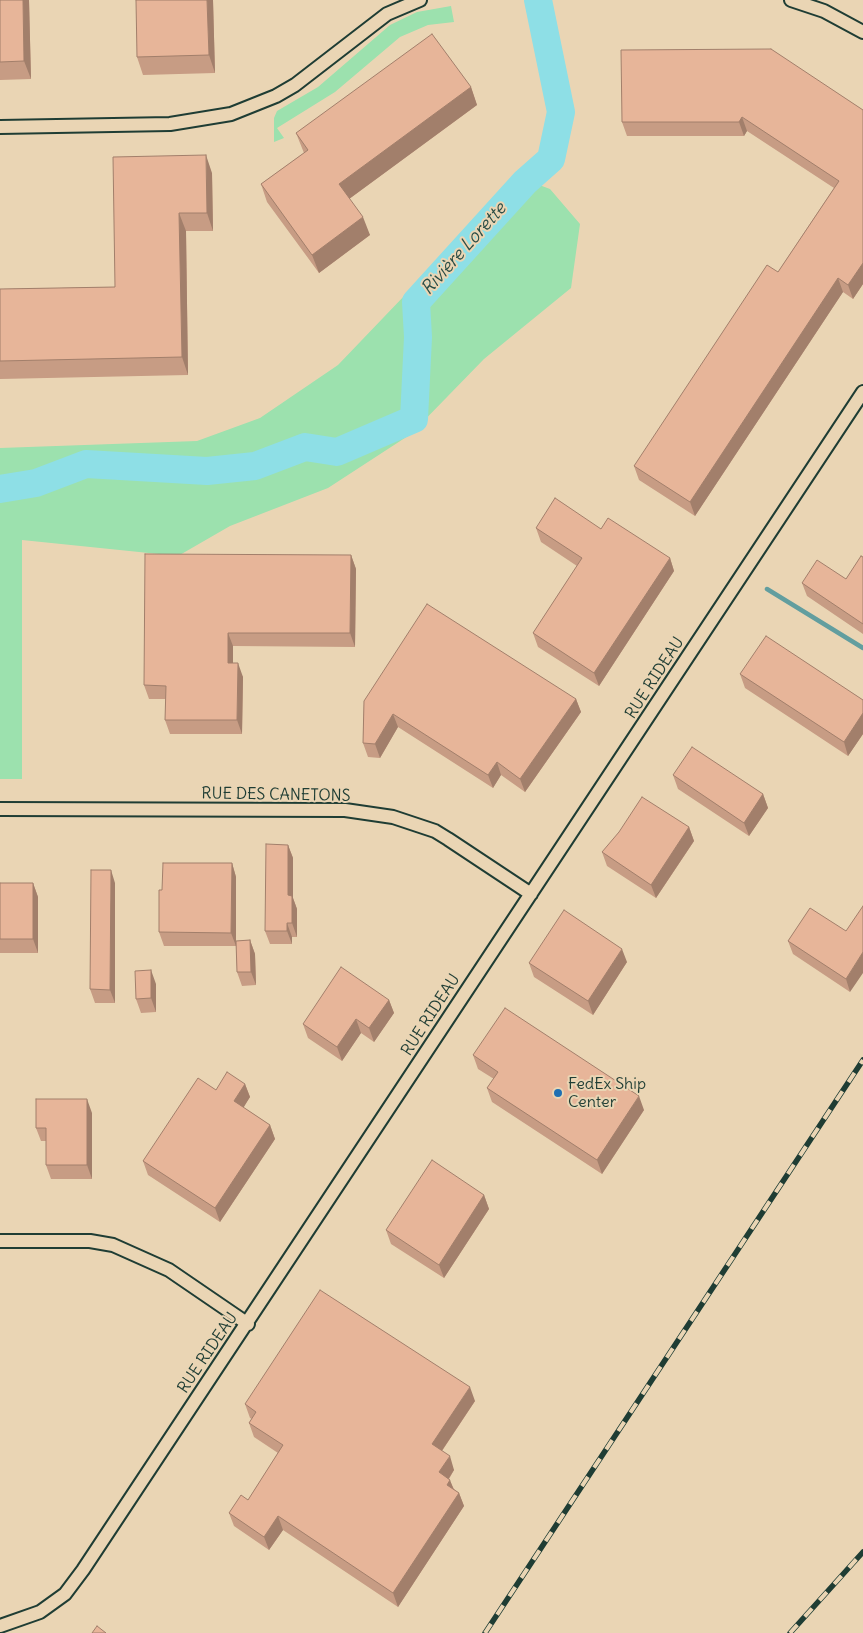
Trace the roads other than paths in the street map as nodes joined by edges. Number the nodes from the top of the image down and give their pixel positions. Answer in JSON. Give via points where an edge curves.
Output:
{"nodes":[{"id":1,"x":420,"y":0,"type":"edge"},
{"id":2,"x":791,"y":0,"type":"edge"},
{"id":3,"x":863,"y":32,"type":"edge"},
{"id":4,"x":0,"y":128,"type":"edge"},
{"id":5,"x":863,"y":392,"type":"edge"},
{"id":6,"x":0,"y":808,"type":"edge"},
{"id":7,"x":531,"y":894,"type":"junction"},
{"id":8,"x":0,"y":1241,"type":"edge"},
{"id":9,"x":248,"y":1324,"type":"junction"},
{"id":10,"x":0,"y":1626,"type":"edge"}],
"edges":[{"from":1,"to":4,"type":"street","via":[[387,14],[289,88],[231,114],[170,124]]},
{"from":2,"to":3,"type":"street","via":[[824,11]]},
{"from":5,"to":7,"type":"street","name":"RUE RIDEAU"},
{"from":6,"to":7,"type":"street","name":"RUE DES CANETONS","via":[[345,810],[393,818],[435,831]]},
{"from":7,"to":9,"type":"street","name":"RUE RIDEAU"},
{"from":8,"to":9,"type":"street","via":[[90,1241],[113,1245],[169,1270]]},
{"from":9,"to":10,"type":"street","name":"RUE RIDEAU","via":[[66,1594],[40,1612]]}]}
